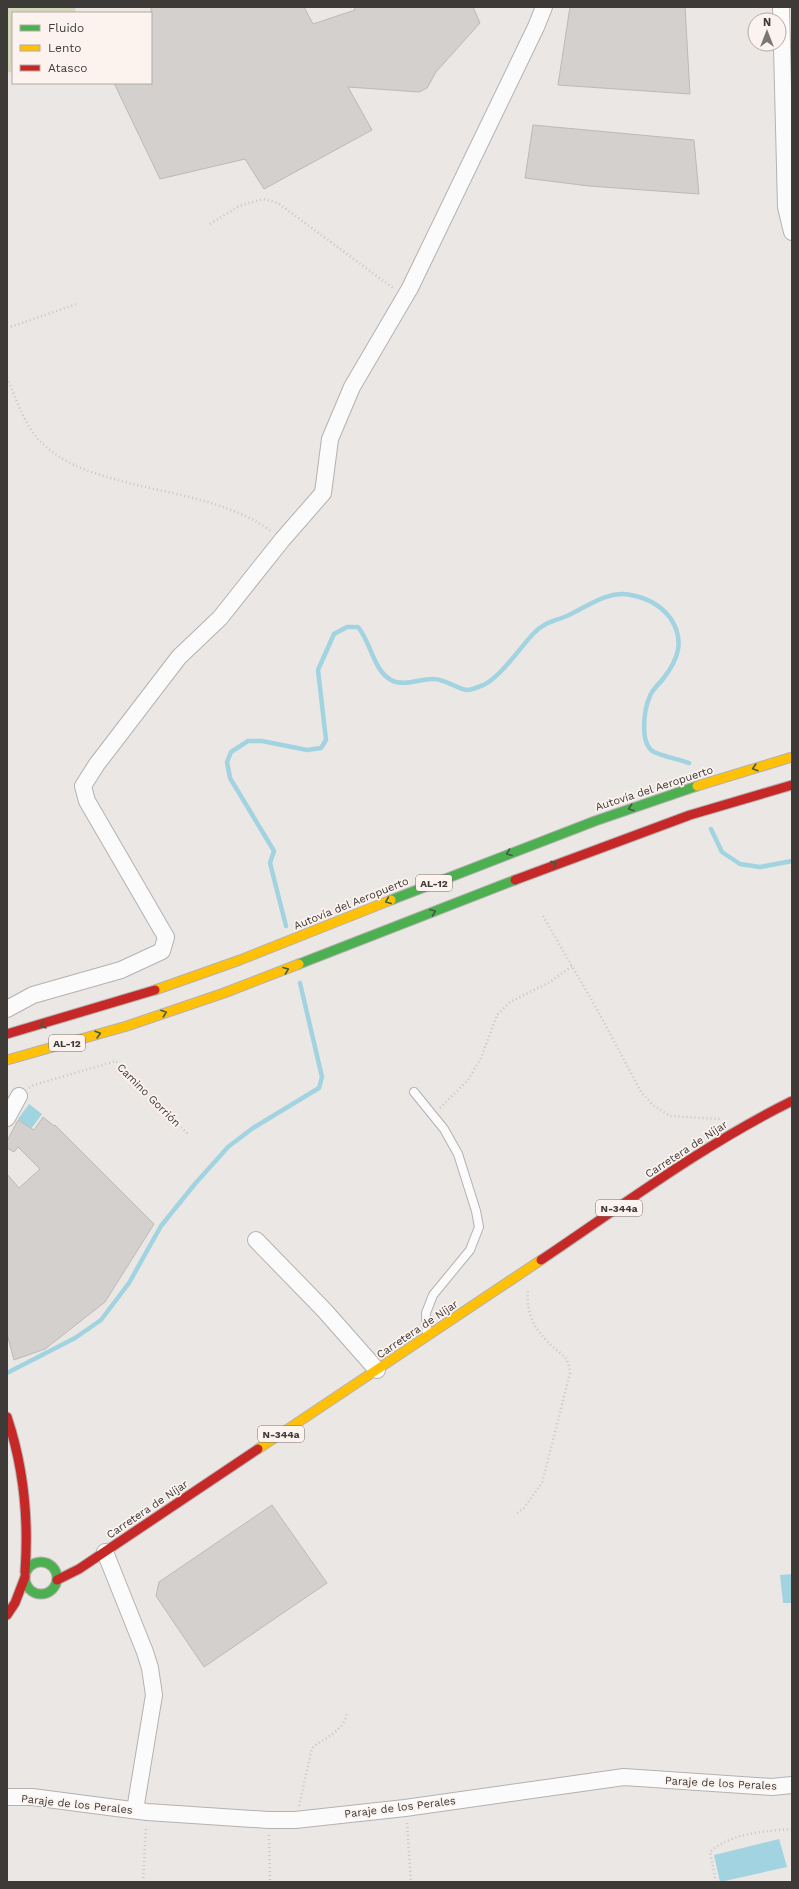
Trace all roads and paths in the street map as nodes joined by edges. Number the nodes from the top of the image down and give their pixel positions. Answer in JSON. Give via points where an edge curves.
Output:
{"nodes":[{"id":1,"x":544,"y":7,"type":"edge"},
{"id":2,"x":781,"y":7,"type":"edge"},
{"id":3,"x":210,"y":224,"type":"dead end"},
{"id":4,"x":792,"y":232,"type":"edge"},
{"id":5,"x":405,"y":297,"type":"junction"},
{"id":6,"x":77,"y":304,"type":"dead end"},
{"id":7,"x":7,"y":328,"type":"edge"},
{"id":8,"x":7,"y":378,"type":"edge"},
{"id":9,"x":282,"y":540,"type":"junction"},
{"id":10,"x":792,"y":757,"type":"edge"},
{"id":11,"x":792,"y":785,"type":"edge"},
{"id":12,"x":543,"y":916,"type":"dead end"},
{"id":13,"x":572,"y":966,"type":"junction"},
{"id":14,"x":7,"y":1009,"type":"edge"},
{"id":15,"x":7,"y":1034,"type":"edge"},
{"id":16,"x":7,"y":1060,"type":"edge"},
{"id":17,"x":414,"y":1092,"type":"dead end"},
{"id":18,"x":19,"y":1096,"type":"joint"},
{"id":19,"x":792,"y":1101,"type":"edge"},
{"id":20,"x":432,"y":1114,"type":"junction"},
{"id":21,"x":7,"y":1118,"type":"edge"},
{"id":22,"x":721,"y":1119,"type":"dead end"},
{"id":23,"x":188,"y":1134,"type":"dead end"},
{"id":24,"x":256,"y":1240,"type":"dead end"},
{"id":25,"x":525,"y":1271,"type":"junction"},
{"id":26,"x":428,"y":1336,"type":"junction"},
{"id":27,"x":377,"y":1370,"type":"junction"},
{"id":28,"x":7,"y":1417,"type":"edge"},
{"id":29,"x":517,"y":1513,"type":"dead end"},
{"id":30,"x":29,"y":1537,"type":"junction"},
{"id":31,"x":105,"y":1552,"type":"junction"},
{"id":32,"x":39,"y":1555,"type":"junction"},
{"id":33,"x":25,"y":1574,"type":"junction"},
{"id":34,"x":57,"y":1580,"type":"junction"},
{"id":35,"x":30,"y":1598,"type":"junction"},
{"id":36,"x":7,"y":1615,"type":"edge"},
{"id":37,"x":347,"y":1714,"type":"dead end"},
{"id":38,"x":792,"y":1785,"type":"edge"},
{"id":39,"x":7,"y":1797,"type":"edge"},
{"id":40,"x":406,"y":1808,"type":"junction"},
{"id":41,"x":141,"y":1811,"type":"junction"},
{"id":42,"x":269,"y":1820,"type":"junction"},
{"id":43,"x":295,"y":1820,"type":"junction"},
{"id":44,"x":792,"y":1829,"type":"edge"},
{"id":45,"x":143,"y":1882,"type":"edge"},
{"id":46,"x":270,"y":1882,"type":"edge"},
{"id":47,"x":411,"y":1882,"type":"edge"},
{"id":48,"x":716,"y":1882,"type":"edge"}],
"edges":[{"from":1,"to":5,"type":"street"},
{"from":2,"to":4,"type":"street","via":[[786,206]]},
{"from":3,"to":5,"type":"path","via":[[239,206],[263,199],[278,203]]},
{"from":5,"to":9,"type":"street","via":[[352,387],[330,439],[323,493]]},
{"from":6,"to":7,"type":"path"},
{"from":8,"to":9,"type":"path","via":[[22,413],[39,439],[62,460],[89,473],[210,503],[256,520]]},
{"from":9,"to":14,"type":"street","via":[[220,618],[179,657],[83,786],[87,801],[166,937],[162,951],[121,970],[34,995]]},
{"from":10,"to":15,"type":"main road","name":"Autovía del Aeropuerto","number":"AL-12","one_way":true,"via":[[599,818],[200,975],[78,1015]]},
{"from":16,"to":11,"type":"main road","number":"AL-12","one_way":true,"via":[[127,1026],[224,993],[563,861],[690,815]]},
{"from":12,"to":13,"type":"path"},
{"from":13,"to":20,"type":"path","via":[[550,982],[510,1002],[497,1015],[481,1058],[468,1080]]},
{"from":13,"to":22,"type":"path","via":[[641,1092],[653,1105],[670,1116]]},
{"from":17,"to":20,"type":"lane"},
{"from":18,"to":21,"type":"street"},
{"from":18,"to":23,"type":"path","name":"Camino Gorrión","via":[[34,1084],[116,1061]]},
{"from":19,"to":25,"type":"main road","name":"Carretera de Níjar","number":"N-344a","via":[[716,1143]]},
{"from":20,"to":26,"type":"lane","via":[[458,1154],[479,1227],[470,1250],[433,1295],[426,1313]]},
{"from":24,"to":27,"type":"street","via":[[325,1311]]},
{"from":25,"to":26,"type":"main road","name":"Carretera de Níjar","number":"N-344a"},
{"from":25,"to":29,"type":"path","via":[[528,1279],[528,1313],[552,1346],[564,1354],[570,1373],[542,1482],[524,1508]]},
{"from":26,"to":27,"type":"main road","name":"Carretera de Níjar","number":"N-344a"},
{"from":27,"to":31,"type":"main road","name":"Carretera de Níjar","number":"N-344a"},
{"from":28,"to":30,"type":"main road","via":[[26,1490]]},
{"from":30,"to":32,"type":"main road"},
{"from":30,"to":33,"type":"main road"},
{"from":31,"to":34,"type":"main road","name":"Carretera de Níjar","number":"N-344a"},
{"from":31,"to":41,"type":"street","via":[[145,1652],[154,1688]]},
{"from":32,"to":33,"type":"main road"},
{"from":32,"to":34,"type":"main road","via":[[55,1570]]},
{"from":33,"to":35,"type":"main road"},
{"from":33,"to":36,"type":"main road","via":[[15,1603]]},
{"from":34,"to":35,"type":"main road","name":"Carretera de Níjar","via":[[52,1589]]},
{"from":35,"to":36,"type":"main road"},
{"from":37,"to":43,"type":"path","via":[[345,1723],[339,1730],[312,1748]]},
{"from":38,"to":40,"type":"street","name":"Paraje de los Perales","via":[[772,1787],[624,1777]]},
{"from":39,"to":41,"type":"street","name":"Paraje de los Perales","via":[[32,1797]]},
{"from":40,"to":43,"type":"street","name":"Paraje de los Perales"},
{"from":40,"to":47,"type":"path"},
{"from":41,"to":42,"type":"street","name":"Paraje de los Perales"},
{"from":41,"to":45,"type":"path"},
{"from":42,"to":43,"type":"street","name":"Paraje de los Perales"},
{"from":42,"to":46,"type":"path"},
{"from":44,"to":48,"type":"path","via":[[770,1830],[731,1839],[715,1846],[710,1852],[710,1857]]}]}
